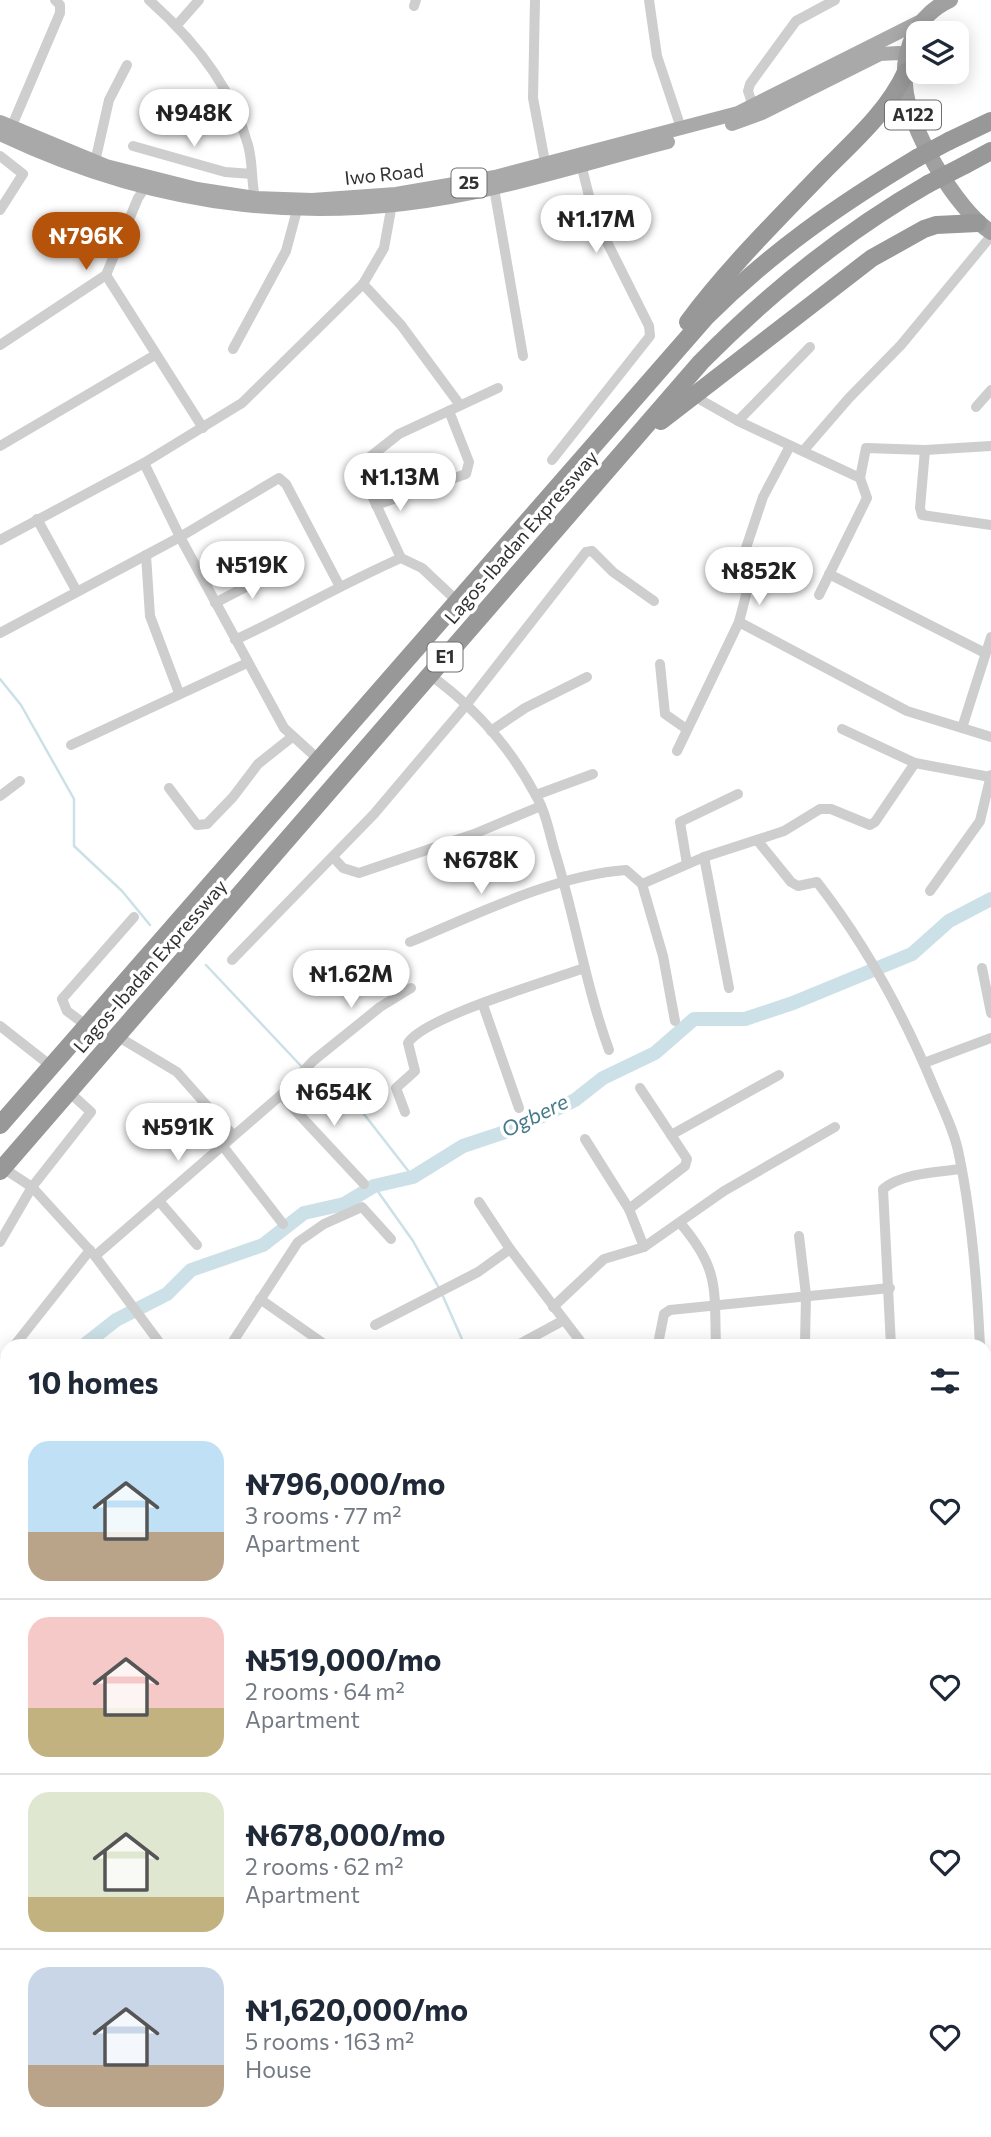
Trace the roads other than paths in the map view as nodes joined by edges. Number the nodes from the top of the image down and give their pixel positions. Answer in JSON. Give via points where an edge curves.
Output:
{"nodes":[{"id":1,"x":55,"y":0,"type":"edge"},
{"id":2,"x":149,"y":0,"type":"edge"},
{"id":3,"x":199,"y":0,"type":"edge"},
{"id":4,"x":535,"y":0,"type":"edge"},
{"id":5,"x":649,"y":0,"type":"edge"},
{"id":6,"x":835,"y":0,"type":"edge"},
{"id":7,"x":950,"y":0,"type":"edge"},
{"id":8,"x":922,"y":21,"type":"edge"},
{"id":9,"x":177,"y":25,"type":"junction"},
{"id":10,"x":906,"y":30,"type":"edge"},
{"id":11,"x":906,"y":64,"type":"edge"},
{"id":12,"x":127,"y":65,"type":"dead end"},
{"id":13,"x":906,"y":67,"type":"edge"},
{"id":14,"x":908,"y":84,"type":"edge"},
{"id":15,"x":753,"y":106,"type":"junction"},
{"id":16,"x":991,"y":121,"type":"edge"},
{"id":17,"x":681,"y":128,"type":"junction"},
{"id":18,"x":3,"y":132,"type":"edge"},
{"id":19,"x":133,"y":146,"type":"dead end"},
{"id":20,"x":991,"y":151,"type":"edge"},
{"id":21,"x":0,"y":156,"type":"edge"},
{"id":22,"x":95,"y":162,"type":"junction"},
{"id":23,"x":545,"y":162,"type":"junction"},
{"id":24,"x":581,"y":164,"type":"junction"},
{"id":25,"x":252,"y":174,"type":"junction"},
{"id":26,"x":148,"y":183,"type":"junction"},
{"id":27,"x":494,"y":188,"type":"junction"},
{"id":28,"x":255,"y":198,"type":"junction"},
{"id":29,"x":392,"y":204,"type":"junction"},
{"id":30,"x":0,"y":210,"type":"edge"},
{"id":31,"x":297,"y":210,"type":"junction"},
{"id":32,"x":987,"y":230,"type":"edge"},
{"id":33,"x":106,"y":275,"type":"junction"},
{"id":34,"x":363,"y":284,"type":"junction"},
{"id":35,"x":0,"y":345,"type":"edge"},
{"id":36,"x":810,"y":347,"type":"dead end"},
{"id":37,"x":233,"y":349,"type":"dead end"},
{"id":38,"x":155,"y":355,"type":"junction"},
{"id":39,"x":523,"y":356,"type":"dead end"},
{"id":40,"x":498,"y":388,"type":"dead end"},
{"id":41,"x":991,"y":390,"type":"edge"},
{"id":42,"x":692,"y":395,"type":"junction"},
{"id":43,"x":460,"y":405,"type":"junction"},
{"id":44,"x":976,"y":407,"type":"dead end"},
{"id":45,"x":623,"y":409,"type":"junction"},
{"id":46,"x":449,"y":411,"type":"junction"},
{"id":47,"x":738,"y":421,"type":"junction"},
{"id":48,"x":203,"y":428,"type":"junction"},
{"id":49,"x":638,"y":435,"type":"junction"},
{"id":50,"x":0,"y":446,"type":"edge"},
{"id":51,"x":790,"y":446,"type":"junction"},
{"id":52,"x":991,"y":446,"type":"edge"},
{"id":53,"x":804,"y":450,"type":"junction"},
{"id":54,"x":925,"y":450,"type":"junction"},
{"id":55,"x":552,"y":460,"type":"dead end"},
{"id":56,"x":144,"y":463,"type":"junction"},
{"id":57,"x":860,"y":478,"type":"junction"},
{"id":58,"x":376,"y":505,"type":"junction"},
{"id":59,"x":37,"y":519,"type":"junction"},
{"id":60,"x":991,"y":524,"type":"edge"},
{"id":61,"x":180,"y":537,"type":"junction"},
{"id":62,"x":0,"y":540,"type":"edge"},
{"id":63,"x":146,"y":555,"type":"junction"},
{"id":64,"x":401,"y":558,"type":"junction"},
{"id":65,"x":276,"y":571,"type":"dead end"},
{"id":66,"x":829,"y":574,"type":"junction"},
{"id":67,"x":339,"y":585,"type":"junction"},
{"id":68,"x":76,"y":590,"type":"junction"},
{"id":69,"x":819,"y":594,"type":"dead end"},
{"id":70,"x":456,"y":600,"type":"junction"},
{"id":71,"x":654,"y":601,"type":"dead end"},
{"id":72,"x":215,"y":603,"type":"junction"},
{"id":73,"x":739,"y":622,"type":"junction"},
{"id":74,"x":0,"y":633,"type":"edge"},
{"id":75,"x":991,"y":637,"type":"edge"},
{"id":76,"x":235,"y":640,"type":"junction"},
{"id":77,"x":985,"y":653,"type":"junction"},
{"id":78,"x":247,"y":663,"type":"junction"},
{"id":79,"x":660,"y":664,"type":"dead end"},
{"id":80,"x":430,"y":675,"type":"junction"},
{"id":81,"x":587,"y":677,"type":"dead end"},
{"id":82,"x":179,"y":693,"type":"junction"},
{"id":83,"x":467,"y":704,"type":"junction"},
{"id":84,"x":685,"y":728,"type":"junction"},
{"id":85,"x":962,"y":728,"type":"junction"},
{"id":86,"x":842,"y":729,"type":"dead end"},
{"id":87,"x":491,"y":731,"type":"junction"},
{"id":88,"x":292,"y":737,"type":"junction"},
{"id":89,"x":991,"y":737,"type":"edge"},
{"id":90,"x":71,"y":745,"type":"dead end"},
{"id":91,"x":677,"y":751,"type":"dead end"},
{"id":92,"x":318,"y":760,"type":"junction"},
{"id":93,"x":915,"y":764,"type":"junction"},
{"id":94,"x":593,"y":774,"type":"dead end"},
{"id":95,"x":990,"y":776,"type":"edge"},
{"id":96,"x":20,"y":781,"type":"dead end"},
{"id":97,"x":169,"y":788,"type":"dead end"},
{"id":98,"x":738,"y":794,"type":"dead end"},
{"id":99,"x":536,"y":795,"type":"junction"},
{"id":100,"x":0,"y":796,"type":"edge"},
{"id":101,"x":541,"y":806,"type":"junction"},
{"id":102,"x":757,"y":840,"type":"junction"},
{"id":103,"x":333,"y":857,"type":"junction"},
{"id":104,"x":704,"y":857,"type":"junction"},
{"id":105,"x":687,"y":864,"type":"junction"},
{"id":106,"x":565,"y":883,"type":"junction"},
{"id":107,"x":642,"y":884,"type":"junction"},
{"id":108,"x":930,"y":891,"type":"dead end"},
{"id":109,"x":134,"y":918,"type":"dead end"},
{"id":110,"x":410,"y":942,"type":"dead end"},
{"id":111,"x":232,"y":960,"type":"dead end"},
{"id":112,"x":583,"y":968,"type":"junction"},
{"id":113,"x":982,"y":968,"type":"dead end"},
{"id":114,"x":411,"y":988,"type":"dead end"},
{"id":115,"x":729,"y":988,"type":"dead end"},
{"id":116,"x":483,"y":1005,"type":"junction"},
{"id":117,"x":991,"y":1013,"type":"edge"},
{"id":118,"x":675,"y":1021,"type":"dead end"},
{"id":119,"x":87,"y":1026,"type":"junction"},
{"id":120,"x":0,"y":1027,"type":"edge"},
{"id":121,"x":117,"y":1036,"type":"junction"},
{"id":122,"x":991,"y":1038,"type":"edge"},
{"id":123,"x":609,"y":1050,"type":"dead end"},
{"id":124,"x":924,"y":1063,"type":"junction"},
{"id":125,"x":51,"y":1066,"type":"junction"},
{"id":126,"x":779,"y":1075,"type":"dead end"},
{"id":127,"x":640,"y":1088,"type":"dead end"},
{"id":128,"x":68,"y":1091,"type":"junction"},
{"id":129,"x":281,"y":1095,"type":"junction"},
{"id":130,"x":519,"y":1108,"type":"dead end"},
{"id":131,"x":405,"y":1112,"type":"dead end"},
{"id":132,"x":0,"y":1125,"type":"edge"},
{"id":133,"x":835,"y":1127,"type":"dead end"},
{"id":134,"x":233,"y":1135,"type":"junction"},
{"id":135,"x":671,"y":1135,"type":"junction"},
{"id":136,"x":585,"y":1139,"type":"dead end"},
{"id":137,"x":222,"y":1145,"type":"junction"},
{"id":138,"x":961,"y":1169,"type":"junction"},
{"id":139,"x":1,"y":1170,"type":"edge"},
{"id":140,"x":364,"y":1184,"type":"dead end"},
{"id":141,"x":32,"y":1186,"type":"junction"},
{"id":142,"x":159,"y":1201,"type":"junction"},
{"id":143,"x":480,"y":1202,"type":"dead end"},
{"id":144,"x":629,"y":1209,"type":"junction"},
{"id":145,"x":283,"y":1224,"type":"dead end"},
{"id":146,"x":681,"y":1224,"type":"junction"},
{"id":147,"x":799,"y":1236,"type":"dead end"},
{"id":148,"x":391,"y":1239,"type":"dead end"},
{"id":149,"x":0,"y":1242,"type":"edge"},
{"id":150,"x":197,"y":1245,"type":"dead end"},
{"id":151,"x":644,"y":1247,"type":"junction"},
{"id":152,"x":510,"y":1249,"type":"junction"},
{"id":153,"x":93,"y":1253,"type":"junction"},
{"id":154,"x":890,"y":1288,"type":"junction"},
{"id":155,"x":806,"y":1295,"type":"junction"},
{"id":156,"x":260,"y":1299,"type":"junction"},
{"id":157,"x":715,"y":1306,"type":"junction"},
{"id":158,"x":553,"y":1307,"type":"junction"},
{"id":159,"x":564,"y":1320,"type":"junction"},
{"id":160,"x":375,"y":1325,"type":"dead end"},
{"id":161,"x":19,"y":1339,"type":"edge"},
{"id":162,"x":157,"y":1339,"type":"edge"},
{"id":163,"x":234,"y":1339,"type":"edge"},
{"id":164,"x":317,"y":1339,"type":"edge"},
{"id":165,"x":529,"y":1339,"type":"edge"},
{"id":166,"x":579,"y":1339,"type":"edge"},
{"id":167,"x":659,"y":1339,"type":"dead end"},
{"id":168,"x":716,"y":1339,"type":"edge"},
{"id":169,"x":805,"y":1339,"type":"edge"},
{"id":170,"x":891,"y":1339,"type":"edge"},
{"id":171,"x":979,"y":1339,"type":"edge"}],
"edges":[{"from":1,"to":18,"type":"street","via":[[60,13]]},
{"from":2,"to":9,"type":"street"},
{"from":3,"to":9,"type":"street"},
{"from":4,"to":23,"type":"street","via":[[533,98]]},
{"from":5,"to":17,"type":"street","via":[[657,56]]},
{"from":6,"to":15,"type":"street","via":[[796,21],[750,84]]},
{"from":7,"to":8,"type":"highway","number":"A122"},
{"from":9,"to":25,"type":"street","via":[[205,56],[240,122],[249,145]]},
{"from":10,"to":15,"type":"main road","name":"Iwo Road","number":"25"},
{"from":11,"to":24,"type":"main road","name":"Iwo Road","via":[[890,52],[880,54],[748,119]]},
{"from":12,"to":22,"type":"street","via":[[109,100]]},
{"from":13,"to":45,"type":"highway","via":[[890,101],[711,292]]},
{"from":14,"to":32,"type":"highway","number":"A122","via":[[908,102],[922,137],[946,180]]},
{"from":15,"to":17,"type":"main road","name":"Iwo Road","number":"25"},
{"from":16,"to":45,"type":"highway","name":"Lagos-Ibadan Expressway","number":"E1","bridge":true,"via":[[917,158],[814,222],[705,318]]},
{"from":17,"to":23,"type":"main road","name":"Iwo Road","number":"25"},
{"from":18,"to":22,"type":"main road","name":"Iwo Road","number":"25"},
{"from":18,"to":26,"type":"main road","name":"Iwo Road","via":[[82,169]]},
{"from":19,"to":25,"type":"street","via":[[188,163]]},
{"from":20,"to":49,"type":"highway","name":"Lagos-Ibadan Expressway","number":"E1","bridge":true,"via":[[836,242],[748,314]]},
{"from":21,"to":30,"type":"street","via":[[23,174]]},
{"from":22,"to":26,"type":"main road","name":"Iwo Road","number":"25"},
{"from":23,"to":28,"type":"main road","name":"Iwo Road","number":"25","via":[[485,180],[396,194],[312,200]]},
{"from":24,"to":27,"type":"main road","name":"Iwo Road"},
{"from":24,"to":55,"type":"street","via":[[594,216],[650,336]]},
{"from":25,"to":28,"type":"street"},
{"from":26,"to":28,"type":"main road","name":"Iwo Road","number":"25"},
{"from":26,"to":31,"type":"main road","name":"Iwo Road","via":[[207,202]]},
{"from":26,"to":33,"type":"street"},
{"from":27,"to":29,"type":"main road","name":"Iwo Road"},
{"from":27,"to":39,"type":"street"},
{"from":29,"to":31,"type":"main road","name":"Iwo Road"},
{"from":29,"to":34,"type":"street","via":[[384,248]]},
{"from":31,"to":37,"type":"street","via":[[286,251]]},
{"from":32,"to":42,"type":"highway","via":[[936,225],[872,258]]},
{"from":32,"to":53,"type":"street","via":[[901,345]]},
{"from":33,"to":35,"type":"street"},
{"from":33,"to":38,"type":"street"},
{"from":34,"to":43,"type":"street","via":[[401,325]]},
{"from":34,"to":48,"type":"street","via":[[260,387]]},
{"from":36,"to":47,"type":"street"},
{"from":38,"to":48,"type":"street"},
{"from":38,"to":50,"type":"street"},
{"from":40,"to":43,"type":"street"},
{"from":41,"to":44,"type":"street"},
{"from":42,"to":47,"type":"street"},
{"from":42,"to":49,"type":"highway"},
{"from":43,"to":46,"type":"street"},
{"from":45,"to":70,"type":"highway","name":"Lagos-Ibadan Expressway","number":"E1"},
{"from":46,"to":58,"type":"street","via":[[392,438],[365,458],[360,470]]},
{"from":46,"to":58,"type":"street","via":[[468,462],[466,474]]},
{"from":47,"to":51,"type":"street"},
{"from":48,"to":56,"type":"street"},
{"from":49,"to":80,"type":"highway","name":"Lagos-Ibadan Expressway","number":"E1"},
{"from":51,"to":53,"type":"street"},
{"from":51,"to":73,"type":"street","via":[[760,504],[742,560],[747,595]]},
{"from":52,"to":54,"type":"street"},
{"from":53,"to":57,"type":"street"},
{"from":54,"to":57,"type":"street","via":[[866,448]]},
{"from":54,"to":60,"type":"street","via":[[922,515]]},
{"from":56,"to":59,"type":"street"},
{"from":56,"to":61,"type":"street"},
{"from":57,"to":66,"type":"street","via":[[867,498]]},
{"from":58,"to":64,"type":"street"},
{"from":59,"to":62,"type":"street"},
{"from":59,"to":68,"type":"street"},
{"from":61,"to":63,"type":"street"},
{"from":61,"to":67,"type":"street","via":[[279,478]]},
{"from":61,"to":72,"type":"street"},
{"from":63,"to":68,"type":"street"},
{"from":63,"to":82,"type":"street","via":[[149,616]]},
{"from":64,"to":67,"type":"street"},
{"from":64,"to":70,"type":"street","via":[[422,568]]},
{"from":65,"to":72,"type":"street"},
{"from":66,"to":69,"type":"street"},
{"from":66,"to":77,"type":"street"},
{"from":67,"to":76,"type":"street"},
{"from":68,"to":74,"type":"street"},
{"from":70,"to":92,"type":"highway","name":"Lagos-Ibadan Expressway","number":"E1"},
{"from":71,"to":83,"type":"street","via":[[592,551],[586,552]]},
{"from":72,"to":76,"type":"street"},
{"from":73,"to":84,"type":"street"},
{"from":73,"to":85,"type":"street","via":[[898,707]]},
{"from":75,"to":77,"type":"street"},
{"from":76,"to":78,"type":"street"},
{"from":77,"to":85,"type":"street"},
{"from":78,"to":82,"type":"street"},
{"from":78,"to":88,"type":"street"},
{"from":79,"to":84,"type":"street","via":[[665,714]]},
{"from":80,"to":83,"type":"street"},
{"from":80,"to":121,"type":"highway","name":"Lagos-Ibadan Expressway","number":"E1"},
{"from":81,"to":87,"type":"street"},
{"from":82,"to":90,"type":"street"},
{"from":83,"to":87,"type":"street"},
{"from":83,"to":103,"type":"street"},
{"from":84,"to":91,"type":"street"},
{"from":85,"to":89,"type":"street"},
{"from":86,"to":93,"type":"street"},
{"from":87,"to":99,"type":"street"},
{"from":88,"to":92,"type":"street"},
{"from":88,"to":97,"type":"street","via":[[258,764],[206,824],[197,825]]},
{"from":92,"to":119,"type":"highway","name":"Lagos-Ibadan Expressway","number":"E1"},
{"from":93,"to":95,"type":"street"},
{"from":93,"to":102,"type":"street","via":[[870,825],[825,808]]},
{"from":94,"to":99,"type":"street"},
{"from":95,"to":108,"type":"street","via":[[980,821]]},
{"from":96,"to":100,"type":"street"},
{"from":98,"to":105,"type":"street","via":[[680,822]]},
{"from":99,"to":101,"type":"street"},
{"from":101,"to":103,"type":"street","via":[[359,873],[343,868]]},
{"from":101,"to":106,"type":"street"},
{"from":102,"to":104,"type":"street"},
{"from":102,"to":124,"type":"street","via":[[792,882],[798,886],[817,882],[882,980]]},
{"from":103,"to":111,"type":"street"},
{"from":104,"to":105,"type":"street"},
{"from":104,"to":115,"type":"street"},
{"from":105,"to":107,"type":"street"},
{"from":106,"to":107,"type":"street","via":[[626,870]]},
{"from":106,"to":110,"type":"street"},
{"from":106,"to":112,"type":"street"},
{"from":107,"to":118,"type":"street","via":[[663,956]]},
{"from":109,"to":119,"type":"street","via":[[62,999],[67,1011]]},
{"from":112,"to":116,"type":"street"},
{"from":112,"to":123,"type":"street"},
{"from":113,"to":117,"type":"street"},
{"from":114,"to":129,"type":"street","via":[[313,1061]]},
{"from":116,"to":130,"type":"street"},
{"from":116,"to":131,"type":"street","via":[[452,1015],[412,1037],[408,1047],[415,1072],[396,1088]]},
{"from":119,"to":125,"type":"highway","name":"Lagos-Ibadan Expressway","number":"E1"},
{"from":120,"to":125,"type":"street"},
{"from":121,"to":128,"type":"highway","name":"Lagos-Ibadan Expressway","number":"E1"},
{"from":121,"to":134,"type":"street","via":[[177,1072]]},
{"from":122,"to":124,"type":"street"},
{"from":124,"to":138,"type":"street","via":[[955,1141]]},
{"from":125,"to":132,"type":"highway","name":"Lagos-Ibadan Expressway","number":"E1"},
{"from":126,"to":135,"type":"street"},
{"from":127,"to":135,"type":"street"},
{"from":128,"to":139,"type":"highway","name":"Lagos-Ibadan Expressway","number":"E1"},
{"from":128,"to":141,"type":"street","via":[[91,1112]]},
{"from":129,"to":134,"type":"street"},
{"from":129,"to":140,"type":"street"},
{"from":133,"to":146,"type":"street","via":[[724,1191]]},
{"from":134,"to":137,"type":"street"},
{"from":135,"to":144,"type":"street","via":[[685,1152],[685,1166]]},
{"from":136,"to":144,"type":"street"},
{"from":137,"to":142,"type":"street"},
{"from":137,"to":145,"type":"street"},
{"from":138,"to":154,"type":"street","via":[[925,1174],[883,1189]]},
{"from":138,"to":171,"type":"street"},
{"from":139,"to":141,"type":"street"},
{"from":141,"to":149,"type":"street"},
{"from":141,"to":153,"type":"street"},
{"from":142,"to":150,"type":"street"},
{"from":142,"to":153,"type":"street"},
{"from":143,"to":152,"type":"street"},
{"from":144,"to":151,"type":"street"},
{"from":146,"to":151,"type":"street"},
{"from":146,"to":157,"type":"street","via":[[708,1261]]},
{"from":147,"to":155,"type":"street"},
{"from":148,"to":156,"type":"street","via":[[368,1210],[357,1207],[298,1242]]},
{"from":151,"to":158,"type":"street","via":[[604,1259]]},
{"from":152,"to":158,"type":"street"},
{"from":152,"to":160,"type":"street","via":[[478,1272]]},
{"from":153,"to":161,"type":"street"},
{"from":153,"to":162,"type":"street"},
{"from":154,"to":155,"type":"street"},
{"from":154,"to":170,"type":"street"},
{"from":155,"to":157,"type":"street"},
{"from":155,"to":169,"type":"street"},
{"from":156,"to":163,"type":"street"},
{"from":156,"to":164,"type":"street"},
{"from":157,"to":167,"type":"street","via":[[670,1310],[664,1314]]},
{"from":157,"to":168,"type":"street"},
{"from":158,"to":159,"type":"street"},
{"from":159,"to":165,"type":"street"},
{"from":159,"to":166,"type":"street"}]}
